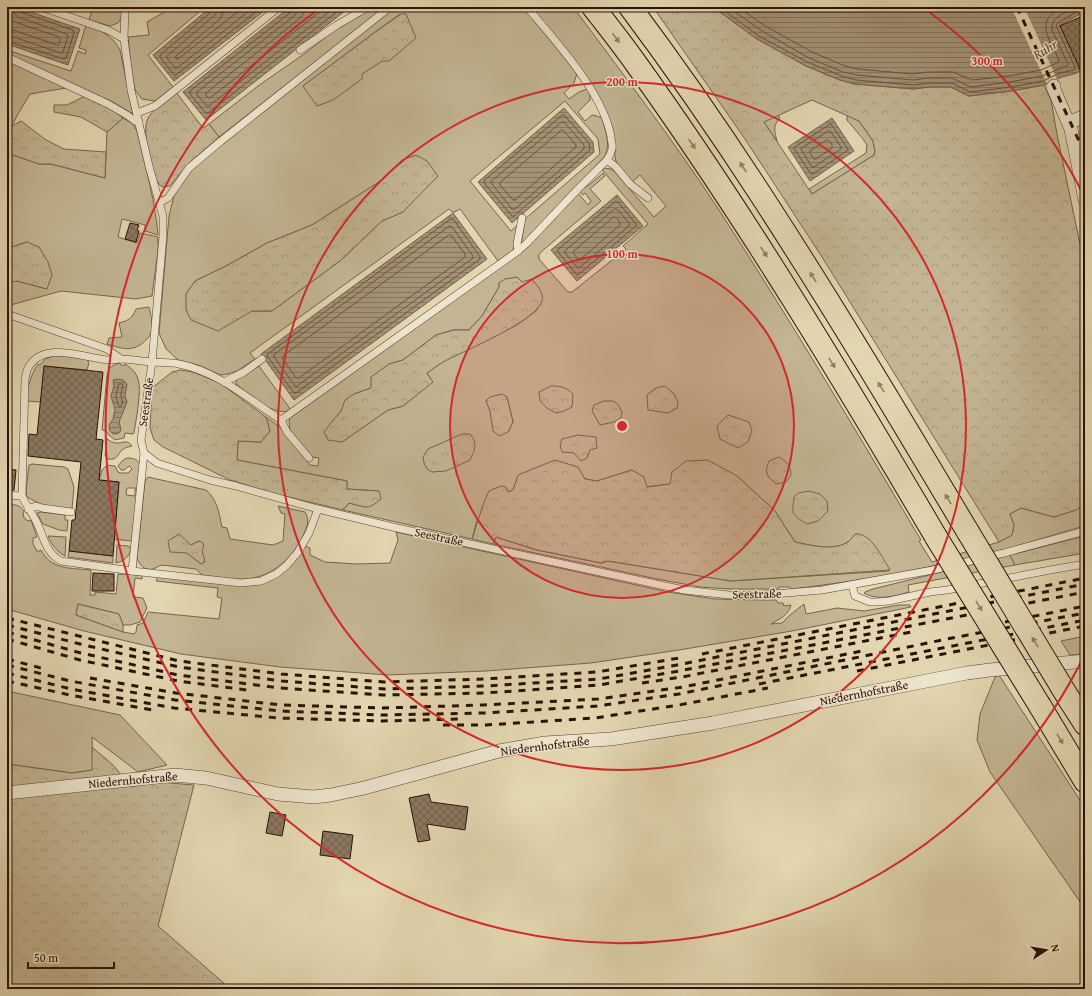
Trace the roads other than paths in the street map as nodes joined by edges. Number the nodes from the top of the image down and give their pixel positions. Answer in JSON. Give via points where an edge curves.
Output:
{"nodes":[{"id":1,"x":41,"y":7,"type":"edge"},
{"id":2,"x":125,"y":7,"type":"edge"},
{"id":3,"x":279,"y":7,"type":"edge"},
{"id":4,"x":368,"y":7,"type":"edge"},
{"id":5,"x":390,"y":7,"type":"edge"},
{"id":6,"x":527,"y":7,"type":"edge"},
{"id":7,"x":593,"y":7,"type":"edge"},
{"id":8,"x":630,"y":7,"type":"edge"},
{"id":9,"x":124,"y":39,"type":"junction"},
{"id":10,"x":300,"y":50,"type":"dead end"},
{"id":11,"x":7,"y":57,"type":"edge"},
{"id":12,"x":1054,"y":86,"type":"dead end"},
{"id":13,"x":137,"y":113,"type":"junction"},
{"id":14,"x":1085,"y":116,"type":"edge"},
{"id":15,"x":139,"y":122,"type":"junction"},
{"id":16,"x":1069,"y":123,"type":"junction"},
{"id":17,"x":607,"y":160,"type":"junction"},
{"id":18,"x":648,"y":198,"type":"dead end"},
{"id":19,"x":1085,"y":200,"type":"edge"},
{"id":20,"x":159,"y":203,"type":"junction"},
{"id":21,"x":522,"y":218,"type":"dead end"},
{"id":22,"x":518,"y":251,"type":"junction"},
{"id":23,"x":7,"y":314,"type":"edge"},
{"id":24,"x":121,"y":359,"type":"junction"},
{"id":25,"x":262,"y":359,"type":"dead end"},
{"id":26,"x":152,"y":362,"type":"junction"},
{"id":27,"x":224,"y":382,"type":"junction"},
{"id":28,"x":281,"y":420,"type":"junction"},
{"id":29,"x":144,"y":453,"type":"junction"},
{"id":30,"x":309,"y":458,"type":"dead end"},
{"id":31,"x":7,"y":495,"type":"edge"},
{"id":32,"x":22,"y":496,"type":"junction"},
{"id":33,"x":28,"y":509,"type":"junction"},
{"id":34,"x":318,"y":509,"type":"junction"},
{"id":35,"x":71,"y":512,"type":"dead end"},
{"id":36,"x":1085,"y":531,"type":"edge"},
{"id":37,"x":1085,"y":564,"type":"edge"},
{"id":38,"x":132,"y":571,"type":"junction"},
{"id":39,"x":852,"y":585,"type":"junction"},
{"id":40,"x":1085,"y":661,"type":"edge"},
{"id":41,"x":1085,"y":724,"type":"edge"},
{"id":42,"x":1085,"y":781,"type":"edge"},
{"id":43,"x":7,"y":793,"type":"edge"}],
"edges":[{"from":1,"to":9,"type":"lane","via":[[108,30]]},
{"from":2,"to":9,"type":"lane"},
{"from":3,"to":13,"type":"lane","via":[[155,106]]},
{"from":4,"to":10,"type":"lane"},
{"from":5,"to":20,"type":"lane","via":[[189,168],[168,198]]},
{"from":6,"to":17,"type":"lane","via":[[562,48],[596,99],[610,132],[612,149]]},
{"from":7,"to":42,"type":"highway","one_way":true,"bridge":true,"via":[[637,64],[769,259]]},
{"from":41,"to":8,"type":"highway","one_way":true,"bridge":true,"via":[[793,245],[723,137]]},
{"from":9,"to":13,"type":"lane"},
{"from":11,"to":15,"type":"lane","via":[[108,104]]},
{"from":12,"to":16,"type":"street"},
{"from":13,"to":15,"type":"lane"},
{"from":14,"to":16,"type":"street"},
{"from":15,"to":20,"type":"lane"},
{"from":16,"to":19,"type":"street"},
{"from":17,"to":18,"type":"lane"},
{"from":17,"to":22,"type":"lane"},
{"from":20,"to":26,"type":"lane","via":[[163,216],[163,236]]},
{"from":21,"to":22,"type":"lane"},
{"from":22,"to":28,"type":"lane"},
{"from":23,"to":24,"type":"lane","via":[[107,349]]},
{"from":24,"to":26,"type":"lane","name":"Seestraße"},
{"from":24,"to":32,"type":"lane","name":"Seestraße","via":[[109,360],[53,353],[43,354],[28,368],[25,380]]},
{"from":25,"to":27,"type":"lane"},
{"from":26,"to":27,"type":"lane","via":[[178,364],[203,371]]},
{"from":26,"to":29,"type":"lane","name":"Seestraße","via":[[141,440]]},
{"from":27,"to":28,"type":"lane"},
{"from":28,"to":30,"type":"lane","via":[[287,432]]},
{"from":29,"to":34,"type":"lane","name":"Seestraße","via":[[165,466]]},
{"from":29,"to":38,"type":"lane"},
{"from":31,"to":32,"type":"lane"},
{"from":32,"to":33,"type":"lane"},
{"from":33,"to":35,"type":"lane","via":[[36,506]]},
{"from":33,"to":38,"type":"lane","via":[[54,557],[66,562]]},
{"from":34,"to":38,"type":"lane","via":[[309,534],[298,552],[276,574],[261,581],[241,583]]},
{"from":34,"to":39,"type":"lane","name":"Seestraße","via":[[684,590],[762,596],[804,593]]},
{"from":36,"to":39,"type":"lane","name":"Seestraße","via":[[933,570]]},
{"from":37,"to":39,"type":"lane","via":[[889,601],[863,600],[856,596]]},
{"from":40,"to":43,"type":"street","name":"Niedernhofstraße","via":[[990,670],[705,724],[611,739],[545,743],[499,751],[331,795],[314,797],[278,794],[206,778],[175,775]]}]}
